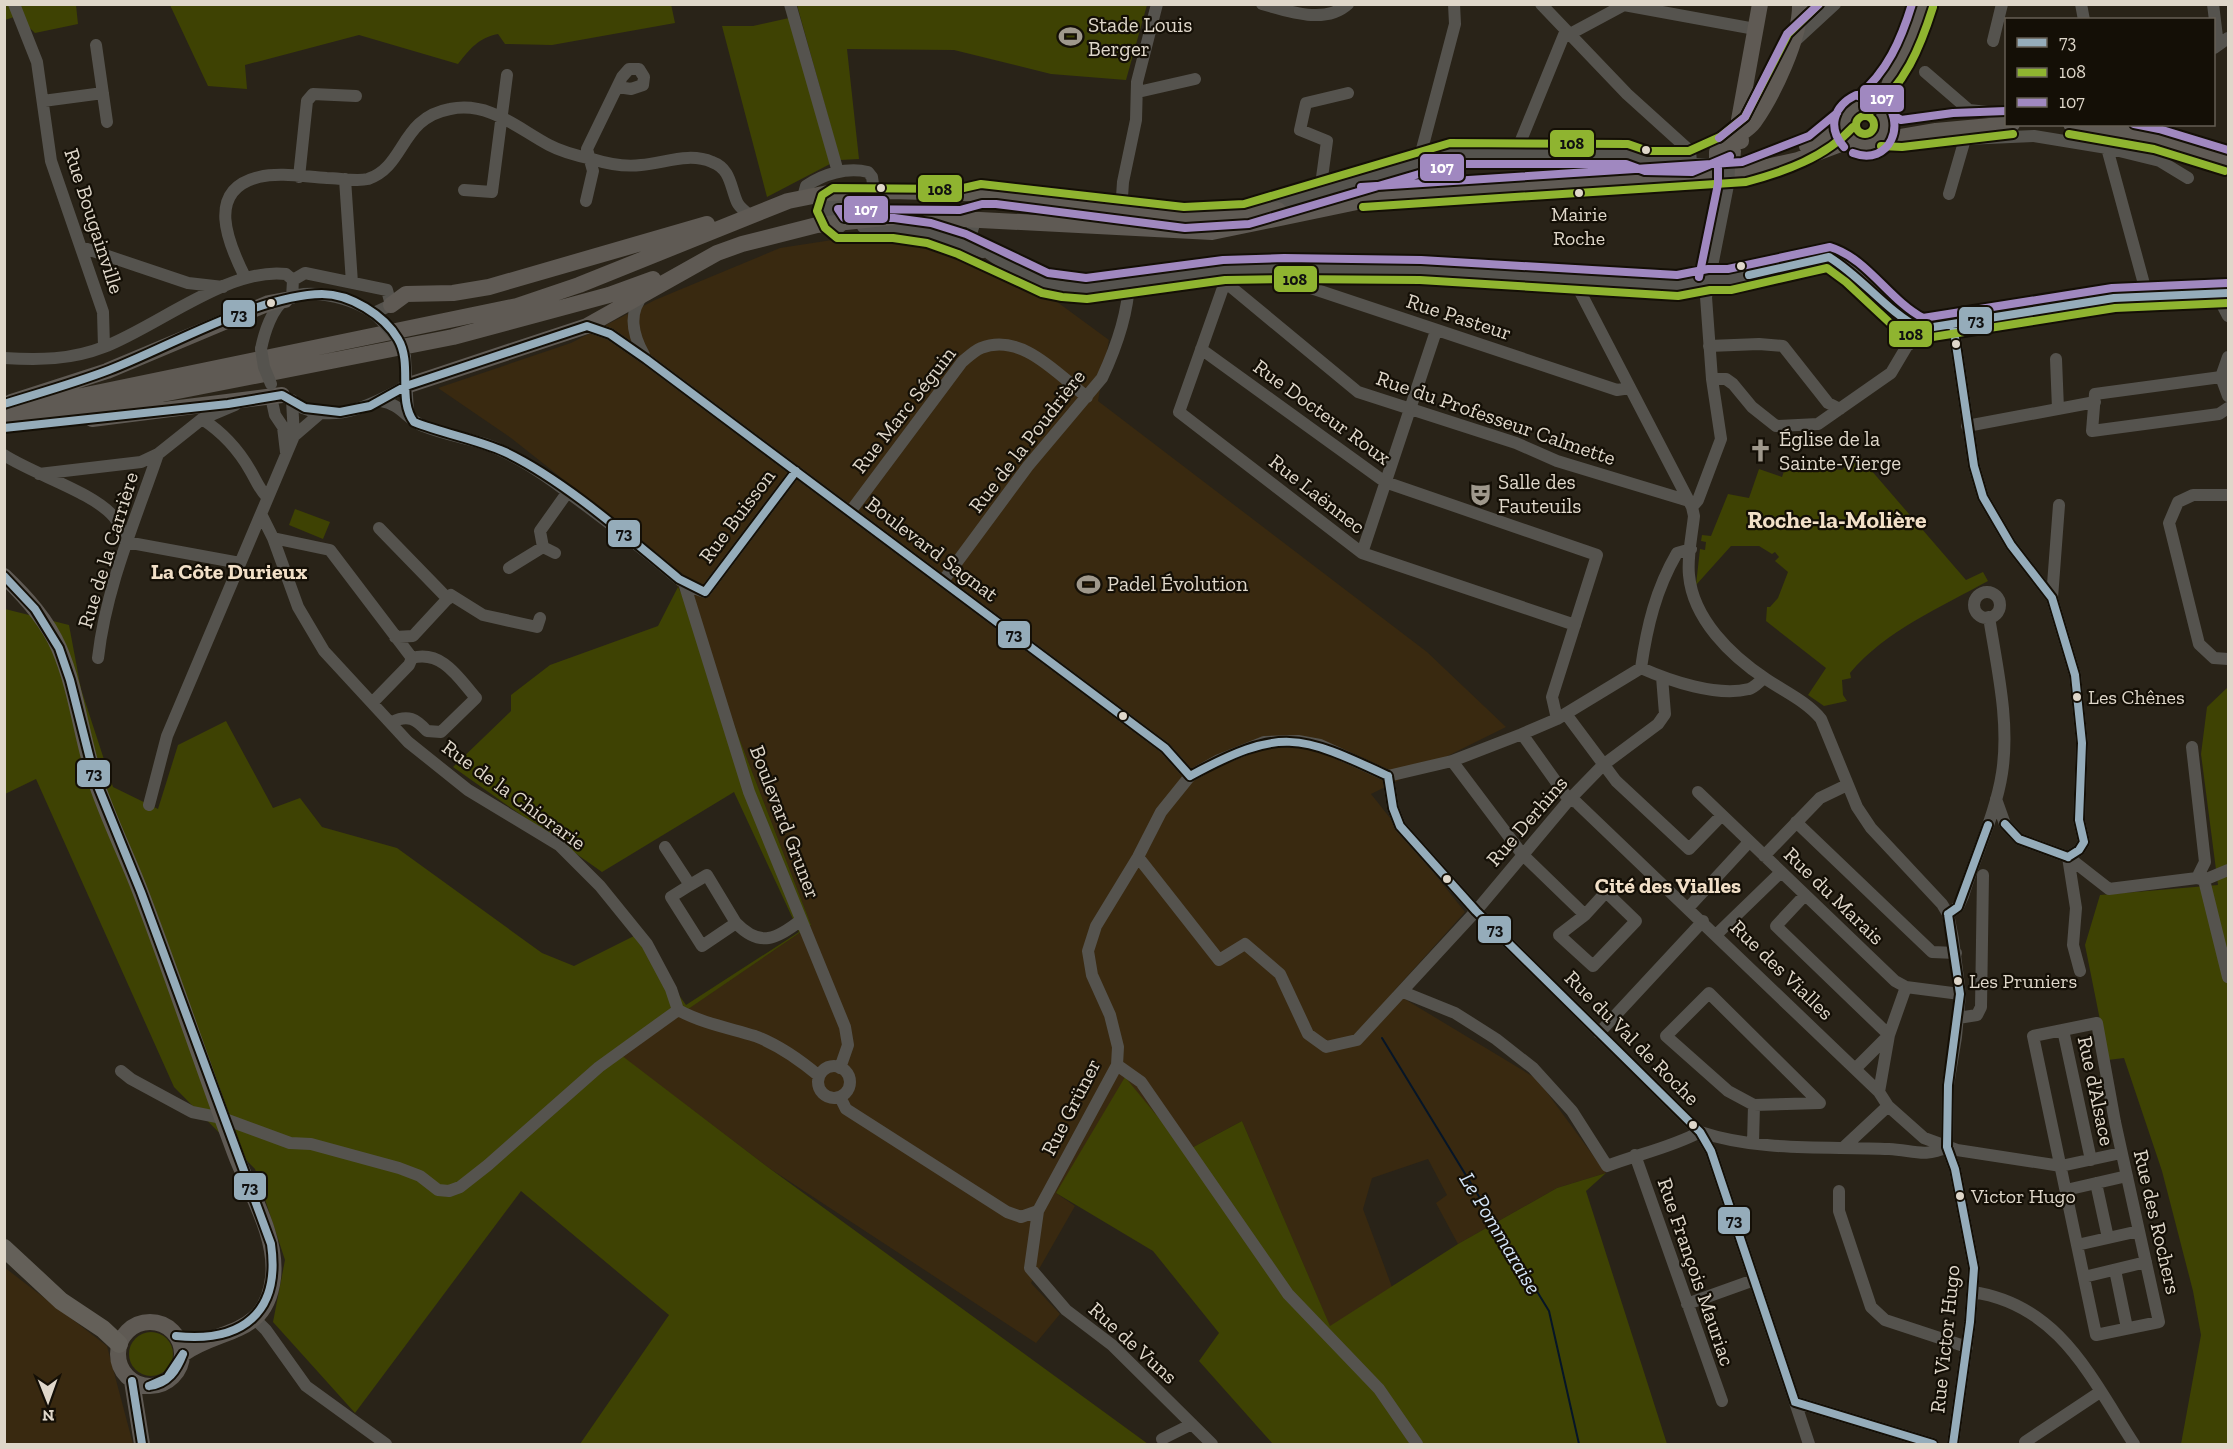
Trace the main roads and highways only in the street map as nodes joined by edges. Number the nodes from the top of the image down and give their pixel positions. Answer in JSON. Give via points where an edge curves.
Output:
{"nodes":[{"id":1,"x":1760,"y":4,"type":"edge"},
{"id":2,"x":1800,"y":4,"type":"edge"},
{"id":3,"x":1923,"y":4,"type":"edge"},
{"id":4,"x":1889,"y":82,"type":"junction"},
{"id":5,"x":1864,"y":104,"type":"junction"},
{"id":6,"x":1845,"y":120,"type":"junction"},
{"id":7,"x":2005,"y":121,"type":"edge"},
{"id":8,"x":1884,"y":124,"type":"junction"},
{"id":9,"x":2005,"y":125,"type":"edge"},
{"id":10,"x":2082,"y":126,"type":"edge"},
{"id":11,"x":1851,"y":140,"type":"junction"},
{"id":12,"x":2229,"y":161,"type":"edge"},
{"id":13,"x":1776,"y":163,"type":"junction"},
{"id":14,"x":1446,"y":193,"type":"junction"},
{"id":15,"x":795,"y":199,"type":"junction"},
{"id":16,"x":749,"y":215,"type":"junction"},
{"id":17,"x":715,"y":254,"type":"junction"},
{"id":18,"x":289,"y":299,"type":"road end"},
{"id":19,"x":382,"y":312,"type":"road end"},
{"id":20,"x":406,"y":386,"type":"road end"},
{"id":21,"x":279,"y":394,"type":"road end"},
{"id":22,"x":4,"y":404,"type":"edge"},
{"id":23,"x":4,"y":412,"type":"edge"},
{"id":24,"x":4,"y":427,"type":"edge"},
{"id":25,"x":4,"y":576,"type":"edge"},
{"id":26,"x":4,"y":1248,"type":"edge"},
{"id":27,"x":176,"y":1336,"type":"junction"},
{"id":28,"x":220,"y":1336,"type":"junction"},
{"id":29,"x":119,"y":1344,"type":"junction"},
{"id":30,"x":183,"y":1354,"type":"junction"},
{"id":31,"x":132,"y":1381,"type":"junction"},
{"id":32,"x":150,"y":1386,"type":"junction"},
{"id":33,"x":138,"y":1413,"type":"junction"},
{"id":34,"x":142,"y":1444,"type":"edge"}],
"edges":[{"from":1,"to":2,"type":"main road","via":[[1729,149],[1753,124],[1796,40]]},
{"from":3,"to":4,"type":"main road","via":[[1917,26]]},
{"from":4,"to":5,"type":"main road"},
{"from":4,"to":8,"type":"main road"},
{"from":5,"to":6,"type":"main road","via":[[1852,108]]},
{"from":5,"to":8,"type":"main road","via":[[1875,106]]},
{"from":6,"to":11,"type":"main road","via":[[1845,131]]},
{"from":6,"to":13,"type":"main road","via":[[1830,135]]},
{"from":7,"to":8,"type":"main road","via":[[1953,123],[1901,131]]},
{"from":8,"to":9,"type":"main road","via":[[1901,137]]},
{"from":8,"to":11,"type":"main road","via":[[1871,144]]},
{"from":10,"to":12,"type":"main road","via":[[2156,139]]},
{"from":11,"to":13,"type":"main road"},
{"from":13,"to":14,"type":"main road","via":[[1716,176]]},
{"from":14,"to":15,"type":"main road","via":[[1362,197],[1184,219],[981,194],[844,191]]},
{"from":14,"to":17,"type":"main road","via":[[1356,202],[1212,232],[904,216],[742,244]]},
{"from":15,"to":16,"type":"main road"},
{"from":15,"to":17,"type":"main road","via":[[800,216],[796,222],[739,238]]},
{"from":16,"to":19,"type":"main road","via":[[679,230],[489,287],[406,294]]},
{"from":16,"to":23,"type":"main road","via":[[579,285],[517,306]]},
{"from":17,"to":20,"type":"main road","via":[[587,326]]},
{"from":17,"to":24,"type":"main road","via":[[609,295],[464,334]]},
{"from":18,"to":22,"type":"main road","via":[[262,306],[107,371]]},
{"from":21,"to":24,"type":"main road"},
{"from":25,"to":28,"type":"main road","via":[[41,618],[71,677],[95,778],[267,1234],[273,1259],[270,1295],[256,1320]]},
{"from":26,"to":29,"type":"highway","via":[[61,1302]]},
{"from":27,"to":28,"type":"main road"},
{"from":27,"to":29,"type":"main road","via":[[165,1326],[147,1322],[131,1328]]},
{"from":27,"to":30,"type":"main road"},
{"from":28,"to":30,"type":"main road"},
{"from":29,"to":31,"type":"main road","via":[[118,1361]]},
{"from":30,"to":32,"type":"main road","via":[[173,1376]]},
{"from":31,"to":32,"type":"main road"},
{"from":31,"to":33,"type":"main road"},
{"from":32,"to":33,"type":"main road"},
{"from":33,"to":34,"type":"main road"}]}
